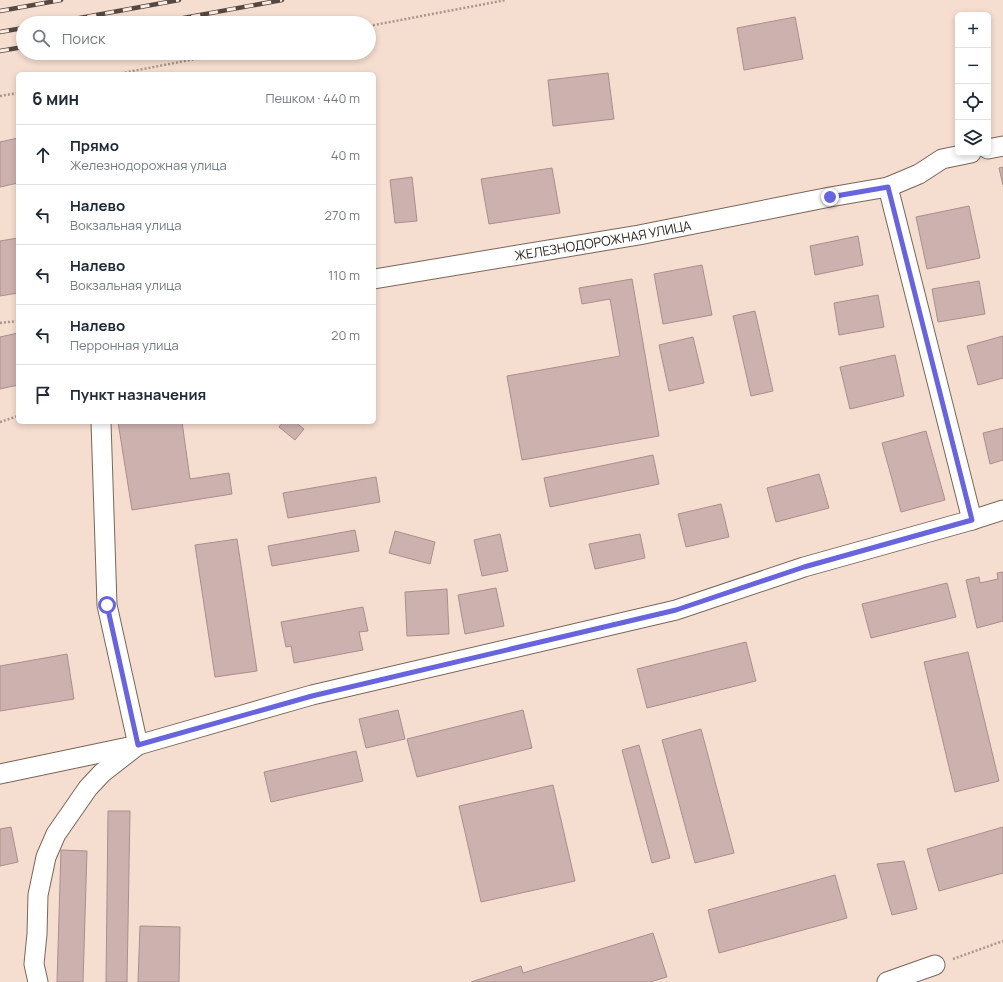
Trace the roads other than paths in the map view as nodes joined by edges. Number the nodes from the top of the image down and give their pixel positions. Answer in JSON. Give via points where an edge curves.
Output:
{"nodes":[{"id":1,"x":1003,"y":146,"type":"edge"},
{"id":2,"x":991,"y":148,"type":"edge"},
{"id":3,"x":956,"y":156,"type":"edge"},
{"id":4,"x":888,"y":187,"type":"junction"},
{"id":5,"x":376,"y":279,"type":"edge"},
{"id":6,"x":101,"y":424,"type":"edge"},
{"id":7,"x":1003,"y":510,"type":"edge"},
{"id":8,"x":972,"y":520,"type":"junction"},
{"id":9,"x":138,"y":745,"type":"junction"},
{"id":10,"x":0,"y":774,"type":"edge"},
{"id":11,"x":935,"y":965,"type":"road end"},
{"id":12,"x":38,"y":982,"type":"edge"},
{"id":13,"x":887,"y":982,"type":"edge"}],
"edges":[{"from":1,"to":2,"type":"street"},
{"from":3,"to":4,"type":"street","name":"ЖЕЛЕЗНОДОРОЖНАЯ УЛИЦА","via":[[942,159],[920,174]]},
{"from":4,"to":5,"type":"street","name":"ЖЕЛЕЗНОДОРОЖНАЯ УЛИЦА","via":[[639,235]]},
{"from":4,"to":8,"type":"street"},
{"from":6,"to":9,"type":"street","via":[[107,605]]},
{"from":7,"to":8,"type":"street"},
{"from":8,"to":9,"type":"street","via":[[804,567],[676,610],[312,696]]},
{"from":9,"to":10,"type":"street"},
{"from":9,"to":12,"type":"street","via":[[102,773],[88,788],[56,834],[46,857],[38,895],[34,964]]},
{"from":11,"to":13,"type":"street"}]}
